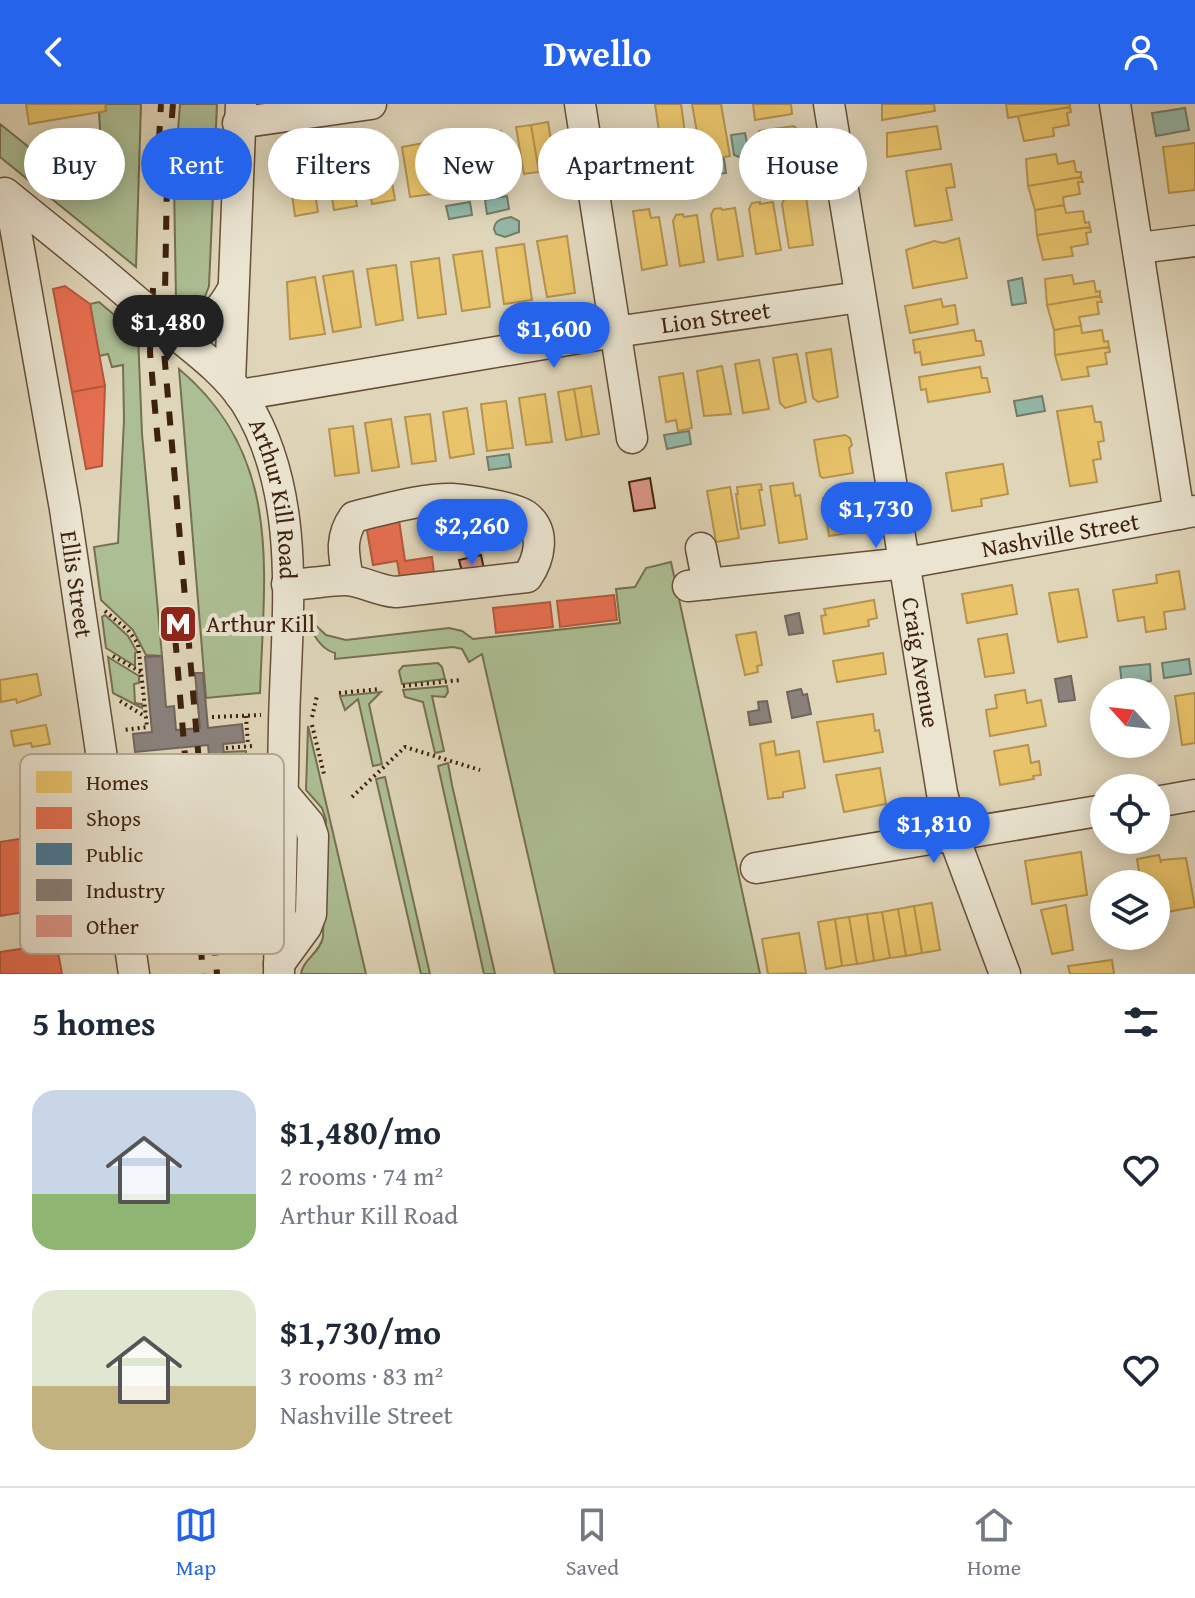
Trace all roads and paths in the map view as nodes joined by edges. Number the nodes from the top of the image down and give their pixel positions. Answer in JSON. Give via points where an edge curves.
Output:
{"nodes":[{"id":1,"x":371,"y":104,"type":"edge"},
{"id":2,"x":580,"y":104,"type":"edge"},
{"id":3,"x":829,"y":104,"type":"edge"},
{"id":4,"x":1115,"y":104,"type":"edge"},
{"id":5,"x":240,"y":113,"type":"edge"},
{"id":6,"x":5,"y":193,"type":"edge"},
{"id":7,"x":1195,"y":241,"type":"edge"},
{"id":8,"x":1139,"y":248,"type":"junction"},
{"id":9,"x":233,"y":289,"type":"junction"},
{"id":10,"x":860,"y":297,"type":"junction"},
{"id":11,"x":168,"y":328,"type":"junction"},
{"id":12,"x":615,"y":332,"type":"junction"},
{"id":13,"x":235,"y":389,"type":"junction"},
{"id":14,"x":632,"y":438,"type":"dead end"},
{"id":15,"x":1187,"y":513,"type":"edge"},
{"id":16,"x":701,"y":548,"type":"dead end"},
{"id":17,"x":906,"y":563,"type":"junction"},
{"id":18,"x":348,"y":579,"type":"junction"},
{"id":19,"x":287,"y":584,"type":"junction"},
{"id":20,"x":97,"y":604,"type":"dead end"},
{"id":21,"x":104,"y":650,"type":"dead end"},
{"id":22,"x":142,"y":673,"type":"junction"},
{"id":23,"x":461,"y":680,"type":"dead end"},
{"id":24,"x":403,"y":686,"type":"dead end"},
{"id":25,"x":380,"y":689,"type":"dead end"},
{"id":26,"x":339,"y":693,"type":"dead end"},
{"id":27,"x":111,"y":695,"type":"dead end"},
{"id":28,"x":317,"y":696,"type":"dead end"},
{"id":29,"x":263,"y":715,"type":"dead end"},
{"id":30,"x":246,"y":716,"type":"junction"},
{"id":31,"x":146,"y":717,"type":"junction"},
{"id":32,"x":212,"y":717,"type":"dead end"},
{"id":33,"x":117,"y":731,"type":"dead end"},
{"id":34,"x":226,"y":748,"type":"dead end"},
{"id":35,"x":101,"y":754,"type":"edge"},
{"id":36,"x":283,"y":754,"type":"edge"},
{"id":37,"x":480,"y":770,"type":"dead end"},
{"id":38,"x":324,"y":774,"type":"dead end"},
{"id":39,"x":1195,"y":795,"type":"edge"},
{"id":40,"x":352,"y":797,"type":"dead end"},
{"id":41,"x":1170,"y":799,"type":"edge"},
{"id":42,"x":1090,"y":812,"type":"edge"},
{"id":43,"x":953,"y":835,"type":"junction"},
{"id":44,"x":756,"y":868,"type":"dead end"},
{"id":45,"x":131,"y":954,"type":"edge"},
{"id":46,"x":134,"y":974,"type":"edge"},
{"id":47,"x":1005,"y":974,"type":"edge"}],
"edges":[{"from":1,"to":5,"type":"street"},
{"from":2,"to":12,"type":"street"},
{"from":3,"to":10,"type":"street","name":"Craig Avenue"},
{"from":4,"to":8,"type":"street"},
{"from":5,"to":9,"type":"street"},
{"from":6,"to":11,"type":"street","name":"Arthur Kill Road","bridge":true},
{"from":6,"to":35,"type":"street","name":"Ellis Street","via":[[65,509]]},
{"from":7,"to":8,"type":"street"},
{"from":8,"to":15,"type":"street"},
{"from":9,"to":11,"type":"street","via":[[212,319]]},
{"from":9,"to":13,"type":"street"},
{"from":10,"to":12,"type":"street","name":"Lion Street"},
{"from":10,"to":17,"type":"street","name":"Craig Avenue"},
{"from":11,"to":13,"type":"street","name":"Arthur Kill Road"},
{"from":12,"to":13,"type":"street","name":"Lion Street"},
{"from":12,"to":14,"type":"street"},
{"from":13,"to":19,"type":"street","name":"Arthur Kill Road","via":[[262,435],[281,494]]},
{"from":15,"to":17,"type":"street","name":"Nashville Street"},
{"from":16,"to":17,"type":"street","name":"Nashville Street","via":[[698,585]]},
{"from":17,"to":43,"type":"street","name":"Craig Avenue"},
{"from":18,"to":18,"type":"street","via":[[396,592],[527,577],[540,549],[526,515],[449,499],[354,517],[342,546]]},
{"from":18,"to":19,"type":"street"},
{"from":19,"to":36,"type":"street","name":"Arthur Kill Road"},
{"from":20,"to":22,"type":"path","via":[[135,637]]},
{"from":21,"to":22,"type":"path"},
{"from":22,"to":31,"type":"path"},
{"from":23,"to":24,"type":"path"},
{"from":25,"to":26,"type":"path"},
{"from":27,"to":31,"type":"path"},
{"from":28,"to":38,"type":"path","via":[[311,724]]},
{"from":29,"to":30,"type":"path"},
{"from":30,"to":32,"type":"path"},
{"from":30,"to":34,"type":"path","via":[[250,746]]},
{"from":31,"to":33,"type":"path","via":[[147,727]]},
{"from":37,"to":40,"type":"path","via":[[405,747]]},
{"from":39,"to":41,"type":"street"},
{"from":42,"to":43,"type":"street"},
{"from":43,"to":44,"type":"street"},
{"from":43,"to":47,"type":"street","name":"Craig Avenue"},
{"from":45,"to":46,"type":"street","name":"Ellis Street"}]}
